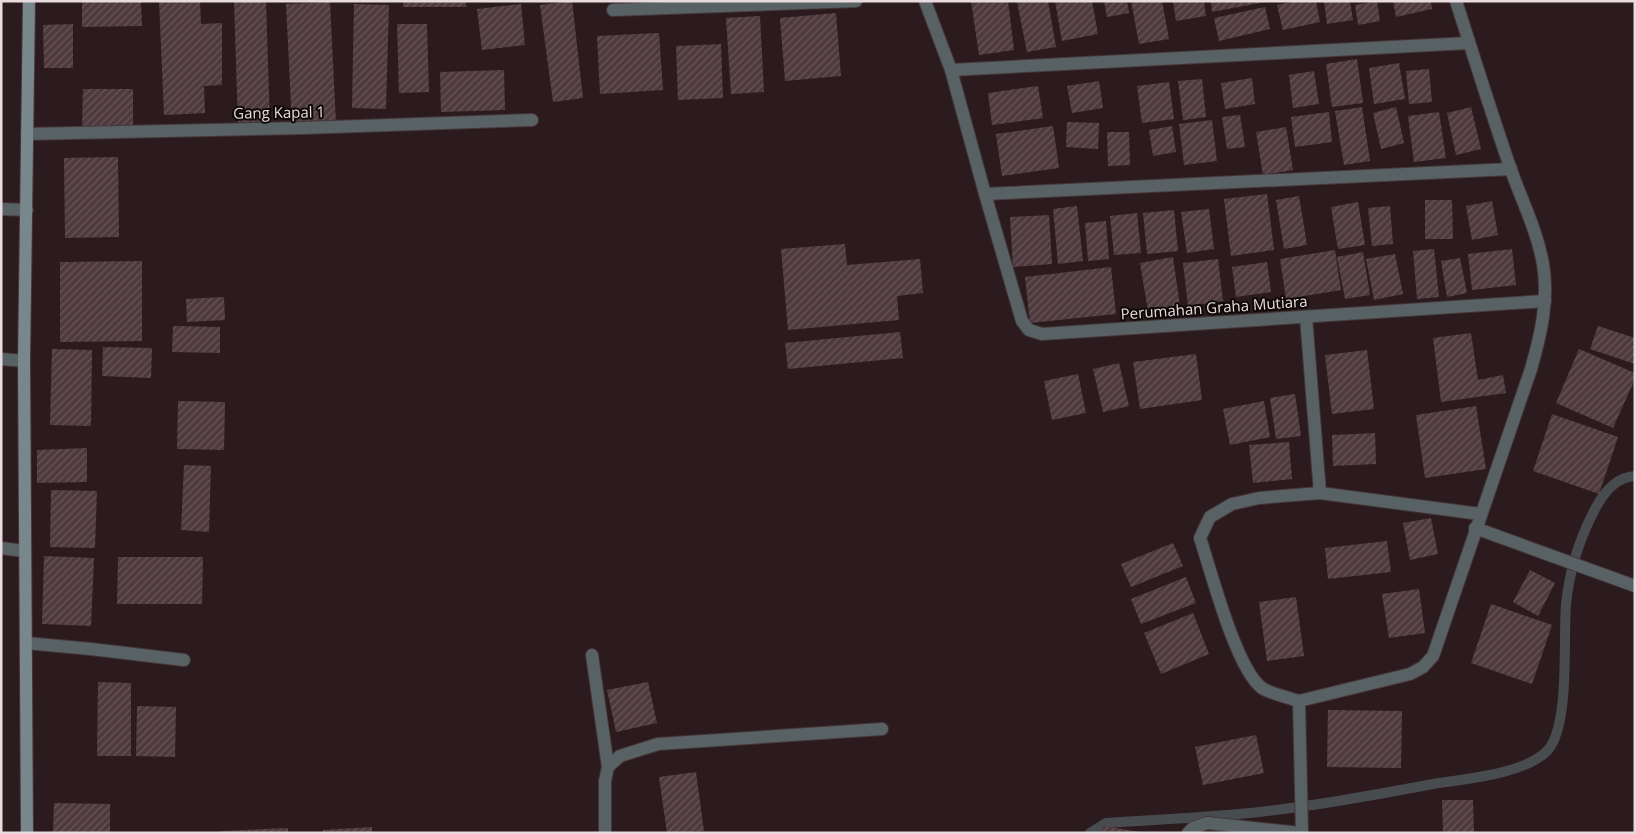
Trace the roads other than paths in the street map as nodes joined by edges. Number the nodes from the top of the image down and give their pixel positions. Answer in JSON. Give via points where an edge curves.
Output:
{"nodes":[{"id":1,"x":29,"y":1,"type":"edge"},
{"id":2,"x":856,"y":1,"type":"edge"},
{"id":3,"x":925,"y":1,"type":"edge"},
{"id":4,"x":1456,"y":1,"type":"edge"},
{"id":5,"x":613,"y":10,"type":"dead end"},
{"id":6,"x":1469,"y":43,"type":"junction"},
{"id":7,"x":951,"y":70,"type":"junction"},
{"id":8,"x":532,"y":120,"type":"dead end"},
{"id":9,"x":27,"y":134,"type":"junction"},
{"id":10,"x":1511,"y":170,"type":"junction"},
{"id":11,"x":985,"y":194,"type":"junction"},
{"id":12,"x":1,"y":209,"type":"edge"},
{"id":13,"x":26,"y":210,"type":"junction"},
{"id":14,"x":1545,"y":301,"type":"junction"},
{"id":15,"x":1306,"y":317,"type":"junction"},
{"id":16,"x":1,"y":359,"type":"edge"},
{"id":17,"x":24,"y":361,"type":"junction"},
{"id":18,"x":1320,"y":493,"type":"junction"},
{"id":19,"x":1480,"y":514,"type":"junction"},
{"id":20,"x":1475,"y":528,"type":"junction"},
{"id":21,"x":1,"y":548,"type":"edge"},
{"id":22,"x":24,"y":551,"type":"junction"},
{"id":23,"x":1635,"y":586,"type":"edge"},
{"id":24,"x":26,"y":643,"type":"junction"},
{"id":25,"x":592,"y":655,"type":"dead end"},
{"id":26,"x":184,"y":660,"type":"dead end"},
{"id":27,"x":1298,"y":702,"type":"junction"},
{"id":28,"x":882,"y":729,"type":"dead end"},
{"id":29,"x":608,"y":767,"type":"junction"},
{"id":30,"x":27,"y":833,"type":"edge"},
{"id":31,"x":605,"y":833,"type":"edge"},
{"id":32,"x":1188,"y":833,"type":"edge"},
{"id":33,"x":1301,"y":833,"type":"edge"}],
"edges":[{"from":1,"to":9,"type":"main road"},
{"from":2,"to":5,"type":"street"},
{"from":3,"to":7,"type":"street","name":"Perumahan Graha Mutiara"},
{"from":4,"to":6,"type":"street"},
{"from":6,"to":7,"type":"street"},
{"from":6,"to":10,"type":"street"},
{"from":7,"to":11,"type":"street","name":"Perumahan Graha Mutiara"},
{"from":8,"to":9,"type":"street","name":"Gang Kapal 1"},
{"from":9,"to":13,"type":"main road"},
{"from":10,"to":11,"type":"street"},
{"from":10,"to":14,"type":"street","via":[[1543,264]]},
{"from":11,"to":15,"type":"street","name":"Perumahan Graha Mutiara","via":[[1022,321],[1029,330],[1042,334]]},
{"from":12,"to":13,"type":"street"},
{"from":13,"to":17,"type":"main road"},
{"from":14,"to":15,"type":"street","name":"Perumahan Graha Mutiara"},
{"from":14,"to":19,"type":"street","via":[[1542,333]]},
{"from":15,"to":18,"type":"street"},
{"from":16,"to":17,"type":"street"},
{"from":17,"to":22,"type":"main road"},
{"from":18,"to":19,"type":"street"},
{"from":18,"to":27,"type":"street","via":[[1232,504],[1210,517],[1200,538],[1245,667],[1262,688]]},
{"from":19,"to":20,"type":"street"},
{"from":20,"to":23,"type":"street"},
{"from":20,"to":27,"type":"street","via":[[1433,656],[1423,667],[1410,674]]},
{"from":21,"to":22,"type":"street"},
{"from":22,"to":24,"type":"main road"},
{"from":24,"to":26,"type":"street"},
{"from":24,"to":30,"type":"main road"},
{"from":25,"to":29,"type":"street"},
{"from":27,"to":33,"type":"street"},
{"from":28,"to":29,"type":"street","via":[[658,744],[620,756]]},
{"from":29,"to":31,"type":"street"},
{"from":32,"to":33,"type":"street","via":[[1207,823]]}]}
